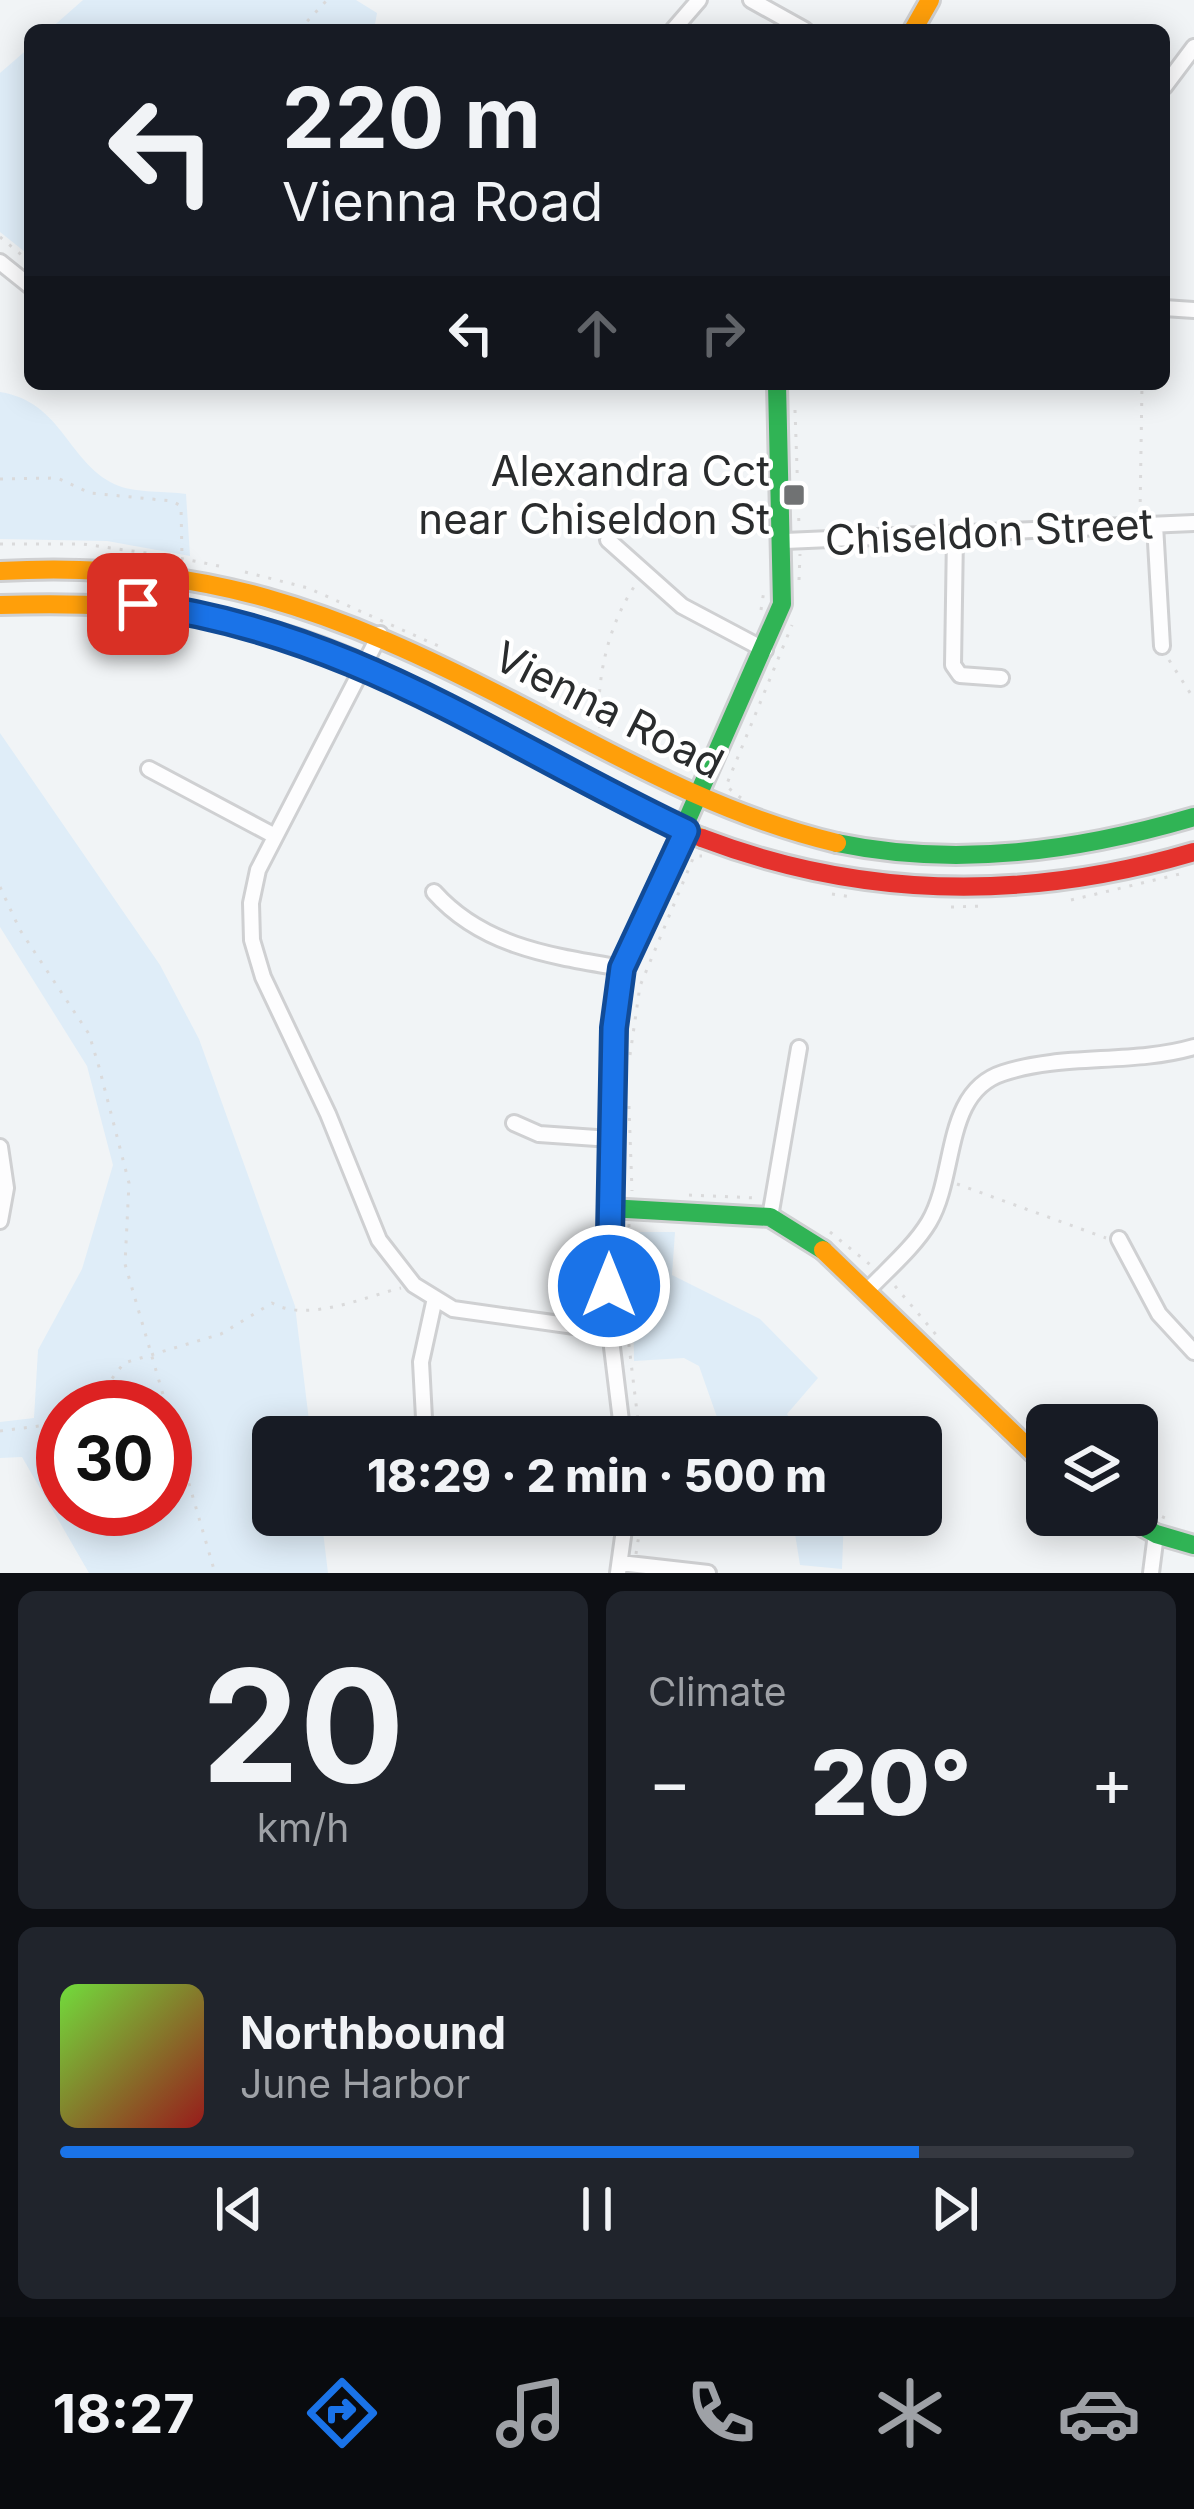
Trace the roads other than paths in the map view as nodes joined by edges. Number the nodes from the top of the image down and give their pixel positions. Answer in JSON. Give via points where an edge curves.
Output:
{"nodes":[{"id":1,"x":699,"y":0,"type":"edge"},
{"id":2,"x":751,"y":0,"type":"edge"},
{"id":3,"x":678,"y":24,"type":"edge"},
{"id":4,"x":794,"y":24,"type":"edge"},
{"id":5,"x":1194,"y":47,"type":"edge"},
{"id":6,"x":1170,"y":79,"type":"edge"},
{"id":7,"x":0,"y":262,"type":"edge"},
{"id":8,"x":24,"y":281,"type":"edge"},
{"id":9,"x":777,"y":390,"type":"edge"},
{"id":10,"x":1194,"y":523,"type":"edge"},
{"id":11,"x":1148,"y":525,"type":"junction"},
{"id":12,"x":956,"y":535,"type":"junction"},
{"id":13,"x":608,"y":540,"type":"dead end"},
{"id":14,"x":784,"y":541,"type":"junction"},
{"id":15,"x":0,"y":571,"type":"edge"},
{"id":16,"x":0,"y":605,"type":"edge"},
{"id":17,"x":380,"y":634,"type":"junction"},
{"id":18,"x":1162,"y":646,"type":"road end"},
{"id":19,"x":765,"y":650,"type":"junction"},
{"id":20,"x":365,"y":665,"type":"junction"},
{"id":21,"x":1001,"y":678,"type":"dead end"},
{"id":22,"x":149,"y":769,"type":"dead end"},
{"id":23,"x":699,"y":799,"type":"junction"},
{"id":24,"x":1194,"y":817,"type":"edge"},
{"id":25,"x":686,"y":831,"type":"junction"},
{"id":26,"x":273,"y":835,"type":"junction"},
{"id":27,"x":1194,"y":852,"type":"edge"},
{"id":28,"x":434,"y":892,"type":"dead end"},
{"id":29,"x":622,"y":968,"type":"junction"},
{"id":30,"x":799,"y":1048,"type":"dead end"},
{"id":31,"x":1194,"y":1048,"type":"edge"},
{"id":32,"x":514,"y":1123,"type":"dead end"},
{"id":33,"x":611,"y":1138,"type":"junction"},
{"id":34,"x":0,"y":1147,"type":"edge"},
{"id":35,"x":626,"y":1200,"type":"junction"},
{"id":36,"x":770,"y":1217,"type":"junction"},
{"id":37,"x":0,"y":1221,"type":"edge"},
{"id":38,"x":1120,"y":1240,"type":"road end"},
{"id":39,"x":868,"y":1290,"type":"junction"},
{"id":40,"x":435,"y":1298,"type":"junction"},
{"id":41,"x":610,"y":1330,"type":"junction"},
{"id":42,"x":1194,"y":1352,"type":"edge"},
{"id":43,"x":424,"y":1416,"type":"edge"},
{"id":44,"x":620,"y":1416,"type":"edge"},
{"id":45,"x":1026,"y":1445,"type":"edge"},
{"id":46,"x":1158,"y":1535,"type":"edge"},
{"id":47,"x":625,"y":1536,"type":"edge"},
{"id":48,"x":1156,"y":1536,"type":"edge"},
{"id":49,"x":1194,"y":1545,"type":"edge"},
{"id":50,"x":624,"y":1567,"type":"edge"},
{"id":51,"x":709,"y":1573,"type":"edge"},
{"id":52,"x":1151,"y":1573,"type":"edge"}],
"edges":[{"from":1,"to":3,"type":"street"},
{"from":2,"to":4,"type":"street"},
{"from":5,"to":6,"type":"street"},
{"from":7,"to":8,"type":"street"},
{"from":9,"to":14,"type":"main road"},
{"from":10,"to":11,"type":"street","name":"Chiseldon Street"},
{"from":11,"to":12,"type":"street","name":"Chiseldon Street"},
{"from":11,"to":18,"type":"street"},
{"from":12,"to":14,"type":"street","name":"Chiseldon Street"},
{"from":12,"to":21,"type":"street","via":[[952,665],[960,675]]},
{"from":13,"to":19,"type":"street","via":[[682,606]]},
{"from":14,"to":19,"type":"main road","via":[[782,604]]},
{"from":15,"to":17,"type":"main road","name":"Vienna Road","via":[[180,574],[266,593]]},
{"from":16,"to":20,"type":"main road","name":"Vienna Road","via":[[170,609],[280,632]]},
{"from":17,"to":20,"type":"street"},
{"from":17,"to":23,"type":"main road","name":"Vienna Road"},
{"from":19,"to":23,"type":"main road"},
{"from":20,"to":25,"type":"main road","name":"Vienna Road"},
{"from":20,"to":26,"type":"street"},
{"from":22,"to":26,"type":"street"},
{"from":23,"to":24,"type":"main road","name":"Vienna Road","via":[[852,846],[952,856],[1064,849]]},
{"from":23,"to":25,"type":"main road"},
{"from":25,"to":27,"type":"main road","name":"Vienna Road","via":[[798,868],[956,891],[1114,875]]},
{"from":25,"to":29,"type":"main road"},
{"from":26,"to":40,"type":"street","via":[[250,903],[263,977],[379,1240],[414,1285]]},
{"from":28,"to":29,"type":"street","via":[[487,934]]},
{"from":29,"to":33,"type":"main road"},
{"from":30,"to":36,"type":"street"},
{"from":31,"to":39,"type":"street","via":[[1021,1070],[980,1084],[963,1108],[948,1180],[926,1226]]},
{"from":32,"to":33,"type":"street","via":[[539,1134]]},
{"from":33,"to":35,"type":"main road"},
{"from":34,"to":37,"type":"street"},
{"from":35,"to":36,"type":"main road"},
{"from":35,"to":41,"type":"street"},
{"from":36,"to":39,"type":"main road","via":[[814,1242]]},
{"from":38,"to":42,"type":"street","via":[[1159,1314]]},
{"from":39,"to":45,"type":"main road"},
{"from":40,"to":41,"type":"street","via":[[453,1309]]},
{"from":40,"to":43,"type":"street","via":[[421,1362]]},
{"from":41,"to":44,"type":"street"},
{"from":46,"to":49,"type":"main road"},
{"from":47,"to":50,"type":"street"},
{"from":48,"to":52,"type":"street"},
{"from":50,"to":51,"type":"street"}]}
